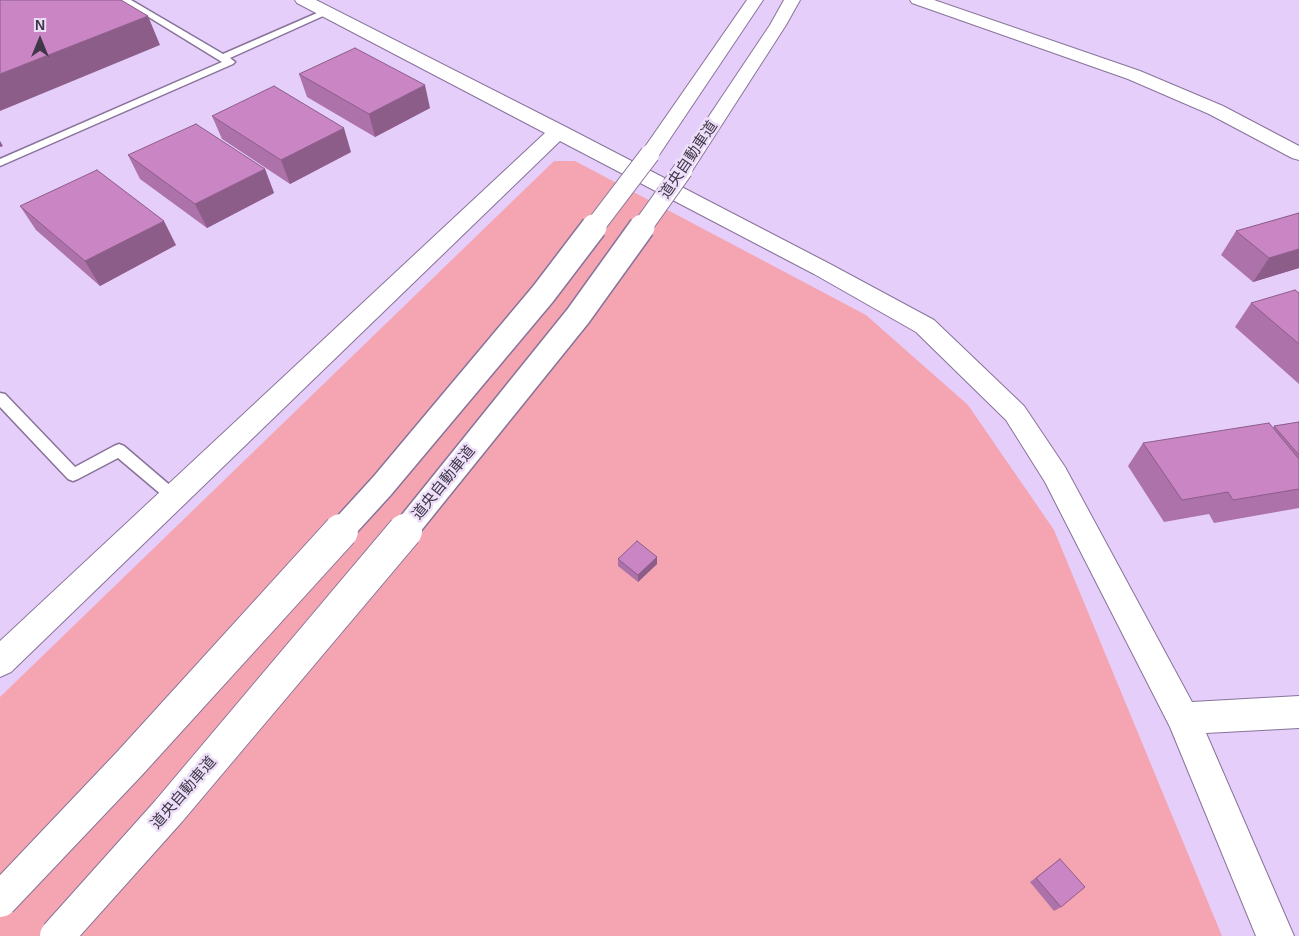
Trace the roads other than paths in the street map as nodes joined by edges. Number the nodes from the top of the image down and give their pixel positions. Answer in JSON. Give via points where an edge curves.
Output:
{"nodes":[{"id":1,"x":125,"y":0,"type":"edge"},
{"id":2,"x":303,"y":0,"type":"edge"},
{"id":3,"x":755,"y":0,"type":"edge"},
{"id":4,"x":792,"y":0,"type":"edge"},
{"id":5,"x":918,"y":0,"type":"edge"},
{"id":6,"x":327,"y":12,"type":"junction"},
{"id":7,"x":222,"y":58,"type":"junction"},
{"id":8,"x":559,"y":132,"type":"junction"},
{"id":9,"x":1299,"y":154,"type":"edge"},
{"id":10,"x":0,"y":163,"type":"edge"},
{"id":11,"x":0,"y":398,"type":"edge"},
{"id":12,"x":174,"y":497,"type":"junction"},
{"id":13,"x":0,"y":662,"type":"edge"},
{"id":14,"x":1299,"y":712,"type":"edge"},
{"id":15,"x":1183,"y":718,"type":"junction"},
{"id":16,"x":0,"y":900,"type":"edge"},
{"id":17,"x":57,"y":936,"type":"edge"},
{"id":18,"x":1276,"y":936,"type":"edge"}],
"edges":[{"from":1,"to":7,"type":"lane"},
{"from":2,"to":6,"type":"main road"},
{"from":3,"to":16,"type":"main road","bridge":true,"via":[[650,154],[542,294],[382,486],[130,763]]},
{"from":4,"to":17,"type":"main road","name":"道央自動車道","bridge":true,"via":[[683,170],[578,316],[416,517],[168,812]]},
{"from":5,"to":9,"type":"main road","via":[[1134,75],[1216,110]]},
{"from":6,"to":7,"type":"lane"},
{"from":6,"to":8,"type":"main road"},
{"from":7,"to":10,"type":"lane","via":[[230,62]]},
{"from":8,"to":12,"type":"main road"},
{"from":8,"to":15,"type":"main road","via":[[925,326],[1015,413],[1055,475]]},
{"from":11,"to":12,"type":"lane","via":[[73,475],[119,450]]},
{"from":12,"to":13,"type":"main road"},
{"from":14,"to":15,"type":"main road"},
{"from":15,"to":18,"type":"main road"}]}
